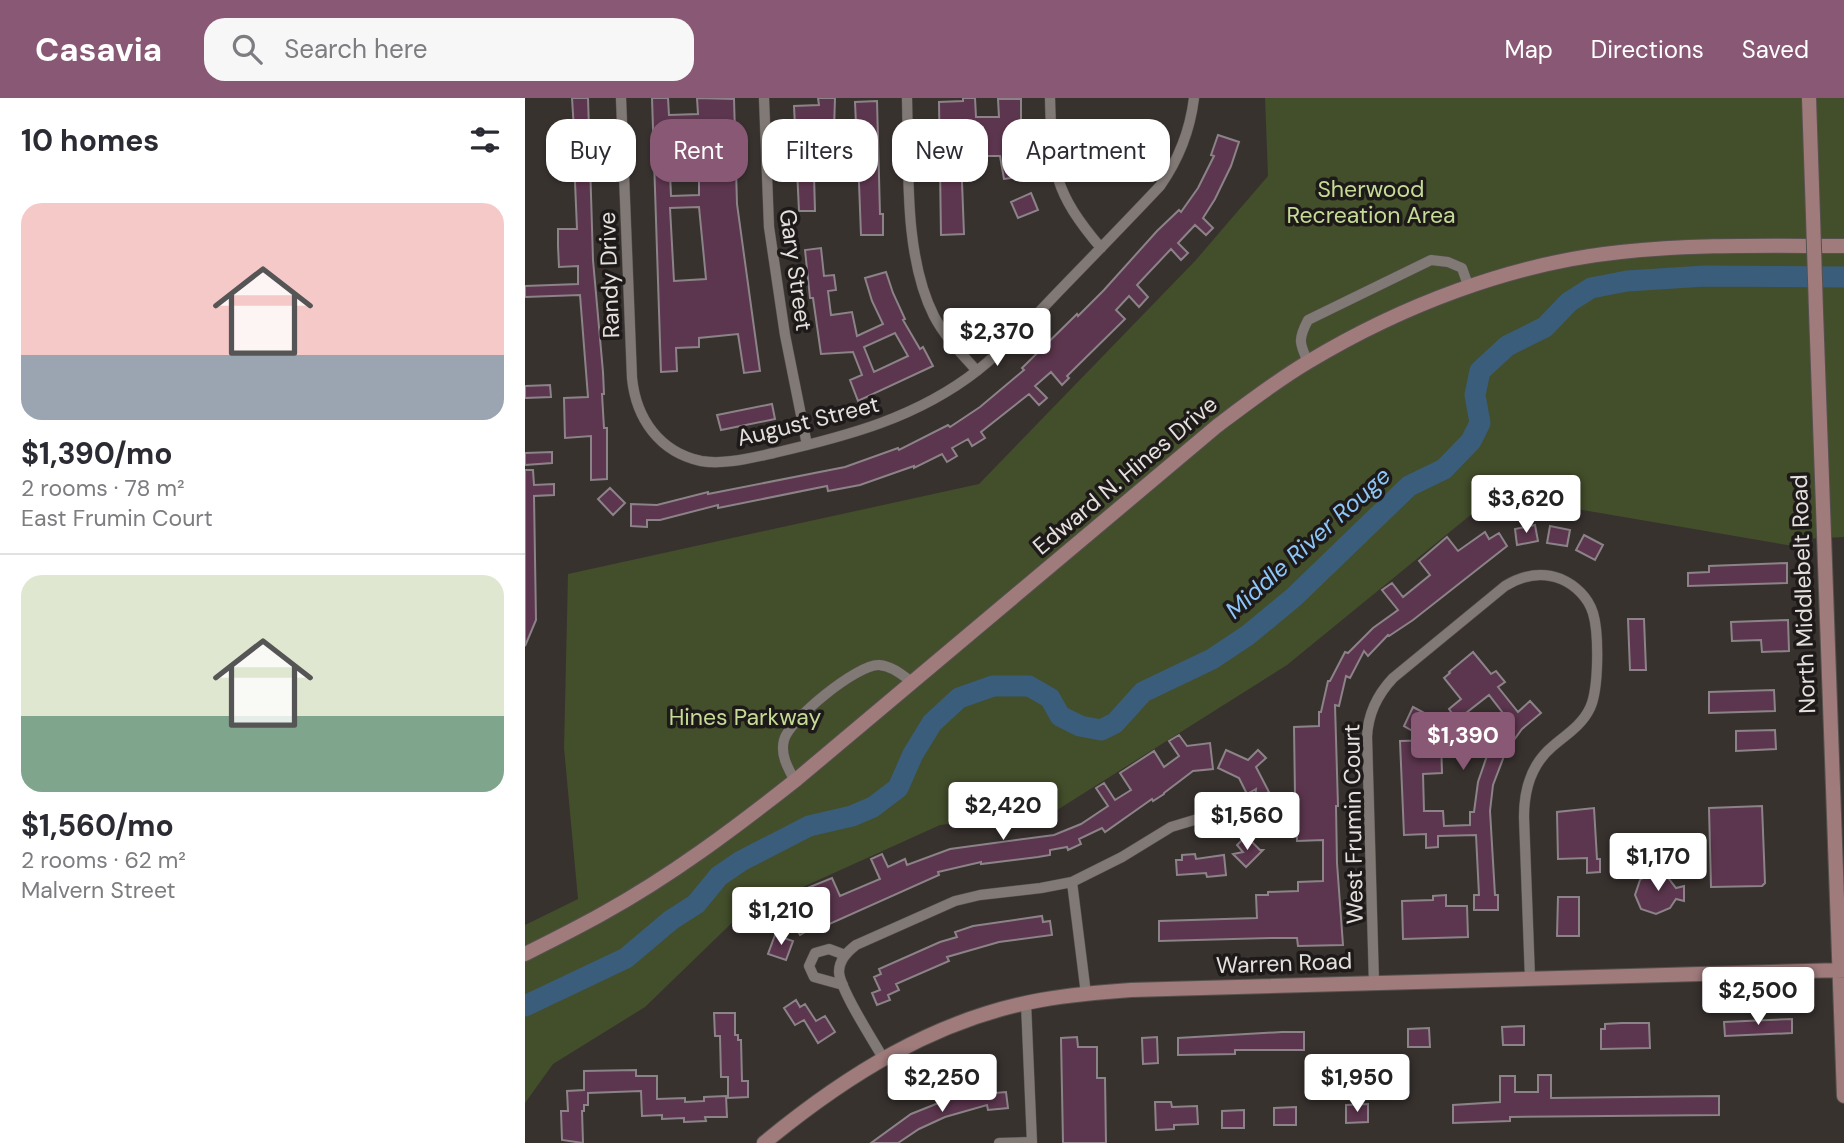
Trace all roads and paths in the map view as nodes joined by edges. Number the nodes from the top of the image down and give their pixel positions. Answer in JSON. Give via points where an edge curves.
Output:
{"nodes":[{"id":1,"x":621,"y":98,"type":"edge"},
{"id":2,"x":764,"y":98,"type":"edge"},
{"id":3,"x":907,"y":98,"type":"edge"},
{"id":4,"x":1050,"y":98,"type":"edge"},
{"id":5,"x":1194,"y":98,"type":"edge"},
{"id":6,"x":1809,"y":98,"type":"edge"},
{"id":7,"x":1844,"y":246,"type":"edge"},
{"id":8,"x":1101,"y":248,"type":"junction"},
{"id":9,"x":1469,"y":288,"type":"junction"},
{"id":10,"x":1308,"y":362,"type":"junction"},
{"id":11,"x":977,"y":371,"type":"junction"},
{"id":12,"x":662,"y":441,"type":"joint"},
{"id":13,"x":807,"y":445,"type":"junction"},
{"id":14,"x":912,"y":682,"type":"junction"},
{"id":15,"x":795,"y":781,"type":"junction"},
{"id":16,"x":1221,"y":811,"type":"dead end"},
{"id":17,"x":1072,"y":882,"type":"junction"},
{"id":18,"x":525,"y":954,"type":"edge"},
{"id":19,"x":845,"y":955,"type":"junction"},
{"id":20,"x":1841,"y":970,"type":"edge"},
{"id":21,"x":1530,"y":979,"type":"junction"},
{"id":22,"x":1374,"y":983,"type":"junction"},
{"id":23,"x":843,"y":985,"type":"junction"},
{"id":24,"x":1086,"y":994,"type":"junction"},
{"id":25,"x":1026,"y":1003,"type":"junction"},
{"id":26,"x":883,"y":1058,"type":"junction"},
{"id":27,"x":1844,"y":1096,"type":"edge"},
{"id":28,"x":1032,"y":1142,"type":"edge"},
{"id":29,"x":764,"y":1143,"type":"edge"},
{"id":30,"x":999,"y":1143,"type":"edge"}],
"edges":[{"from":1,"to":12,"type":"street","name":"Randy Drive","via":[[633,391],[642,417]]},
{"from":2,"to":13,"type":"street","name":"Gary Street","via":[[769,228]]},
{"from":3,"to":11,"type":"street","via":[[911,222],[918,274],[940,328]]},
{"from":4,"to":8,"type":"street","via":[[1053,164],[1060,189]]},
{"from":5,"to":8,"type":"street","name":"August Street","via":[[1185,140],[1169,174]]},
{"from":6,"to":20,"type":"main road","name":"North Middlebelt Road","bridge":true},
{"from":7,"to":9,"type":"main road","name":"Edward N. Hines Drive","via":[[1619,252],[1553,264]]},
{"from":8,"to":11,"type":"street","name":"August Street"},
{"from":9,"to":10,"type":"main road","name":"Edward N. Hines Drive","via":[[1373,327]]},
{"from":9,"to":10,"type":"street","via":[[1462,268],[1431,260],[1308,320],[1300,344]]},
{"from":10,"to":14,"type":"main road","name":"Edward N. Hines Drive","via":[[1217,426]]},
{"from":11,"to":13,"type":"street","name":"August Street","via":[[896,419]]},
{"from":12,"to":13,"type":"street","name":"August Street","via":[[688,457],[713,462]]},
{"from":14,"to":15,"type":"main road","name":"Edward N. Hines Drive"},
{"from":14,"to":15,"type":"street","via":[[878,665],[863,669],[824,696],[790,727],[783,741],[784,758]]},
{"from":15,"to":18,"type":"main road","name":"Edward N. Hines Drive","via":[[651,884]]},
{"from":16,"to":17,"type":"street","via":[[1171,827]]},
{"from":17,"to":19,"type":"street","via":[[955,901],[856,945]]},
{"from":17,"to":24,"type":"street"},
{"from":19,"to":23,"type":"street","via":[[839,974]]},
{"from":19,"to":23,"type":"street","via":[[829,949],[815,953],[809,966],[814,977]]},
{"from":20,"to":21,"type":"main road","name":"Warren Road"},
{"from":20,"to":27,"type":"main road","name":"North Middlebelt Road"},
{"from":21,"to":22,"type":"main road","name":"Warren Road"},
{"from":21,"to":22,"type":"street","name":"West Frumin Court","via":[[1526,791],[1539,761],[1580,723],[1591,706],[1596,670],[1593,613],[1587,601],[1574,586],[1539,575],[1515,580],[1393,678],[1370,716]]},
{"from":22,"to":24,"type":"main road","name":"Warren Road"},
{"from":23,"to":26,"type":"street"},
{"from":24,"to":25,"type":"main road","name":"Warren Road"},
{"from":25,"to":26,"type":"main road","name":"Warren Road","via":[[952,1026]]},
{"from":25,"to":28,"type":"street"},
{"from":26,"to":29,"type":"main road","name":"Warren Road","via":[[839,1085]]},
{"from":28,"to":30,"type":"street"}]}
